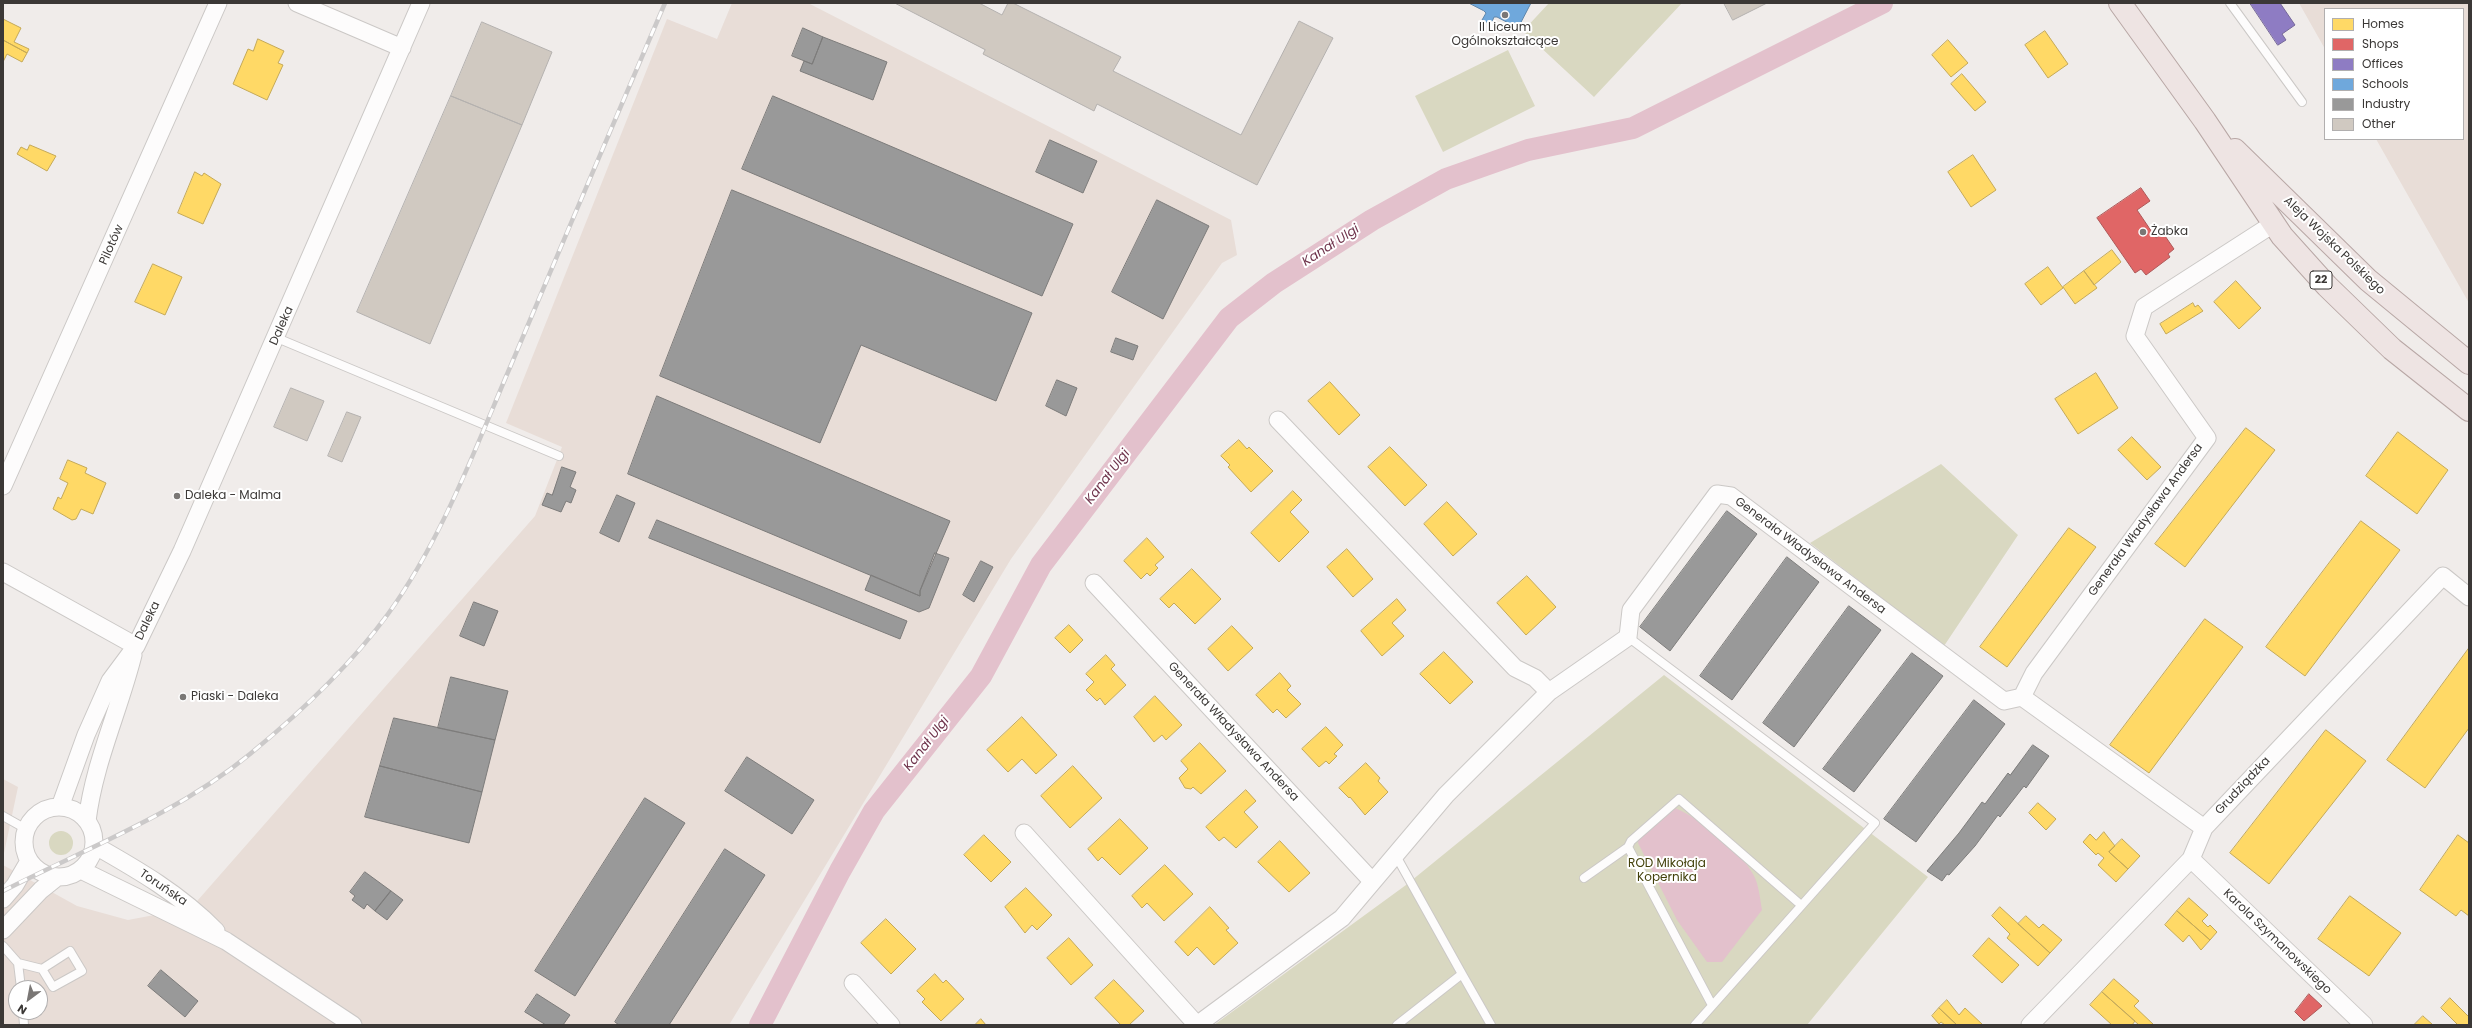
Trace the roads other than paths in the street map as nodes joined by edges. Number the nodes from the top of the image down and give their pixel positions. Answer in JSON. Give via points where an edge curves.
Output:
{"nodes":[{"id":1,"x":218,"y":3,"type":"edge"},
{"id":2,"x":297,"y":3,"type":"edge"},
{"id":3,"x":421,"y":3,"type":"edge"},
{"id":4,"x":2120,"y":3,"type":"edge"},
{"id":5,"x":2230,"y":3,"type":"edge"},
{"id":6,"x":402,"y":48,"type":"junction"},
{"id":7,"x":2302,"y":102,"type":"dead end"},
{"id":8,"x":2205,"y":121,"type":"junction"},
{"id":9,"x":2273,"y":224,"type":"junction"},
{"id":10,"x":277,"y":338,"type":"junction"},
{"id":11,"x":2469,"y":363,"type":"edge"},
{"id":12,"x":2469,"y":410,"type":"edge"},
{"id":13,"x":1278,"y":420,"type":"dead end"},
{"id":14,"x":559,"y":456,"type":"dead end"},
{"id":15,"x":3,"y":486,"type":"edge"},
{"id":16,"x":3,"y":572,"type":"edge"},
{"id":17,"x":1094,"y":583,"type":"dead end"},
{"id":18,"x":2469,"y":597,"type":"edge"},
{"id":19,"x":1628,"y":637,"type":"junction"},
{"id":20,"x":136,"y":646,"type":"junction"},
{"id":21,"x":1549,"y":692,"type":"junction"},
{"id":22,"x":2022,"y":697,"type":"junction"},
{"id":23,"x":60,"y":807,"type":"junction"},
{"id":24,"x":3,"y":816,"type":"edge"},
{"id":25,"x":87,"y":821,"type":"junction"},
{"id":26,"x":2204,"y":828,"type":"junction"},
{"id":27,"x":26,"y":829,"type":"junction"},
{"id":28,"x":1024,"y":833,"type":"dead end"},
{"id":29,"x":94,"y":845,"type":"junction"},
{"id":30,"x":1628,"y":847,"type":"junction"},
{"id":31,"x":1395,"y":854,"type":"junction"},
{"id":32,"x":2191,"y":858,"type":"junction"},
{"id":33,"x":29,"y":861,"type":"junction"},
{"id":34,"x":81,"y":870,"type":"junction"},
{"id":35,"x":56,"y":878,"type":"junction"},
{"id":36,"x":1584,"y":878,"type":"dead end"},
{"id":37,"x":1372,"y":881,"type":"junction"},
{"id":38,"x":3,"y":900,"type":"edge"},
{"id":39,"x":1801,"y":906,"type":"junction"},
{"id":40,"x":3,"y":930,"type":"edge"},
{"id":41,"x":226,"y":941,"type":"junction"},
{"id":42,"x":3,"y":946,"type":"edge"},
{"id":43,"x":18,"y":963,"type":"junction"},
{"id":44,"x":42,"y":969,"type":"junction"},
{"id":45,"x":1462,"y":974,"type":"junction"},
{"id":46,"x":20,"y":980,"type":"edge"},
{"id":47,"x":853,"y":983,"type":"dead end"},
{"id":48,"x":1712,"y":1005,"type":"junction"},
{"id":49,"x":353,"y":1025,"type":"edge"},
{"id":50,"x":891,"y":1025,"type":"edge"},
{"id":51,"x":1197,"y":1025,"type":"edge"},
{"id":52,"x":1397,"y":1025,"type":"edge"},
{"id":53,"x":1491,"y":1025,"type":"edge"},
{"id":54,"x":1695,"y":1025,"type":"edge"},
{"id":55,"x":2030,"y":1025,"type":"edge"},
{"id":56,"x":2364,"y":1025,"type":"edge"}],
"edges":[{"from":1,"to":15,"type":"street","name":"Pilotów"},
{"from":2,"to":6,"type":"street"},
{"from":3,"to":6,"type":"street","name":"Daleka"},
{"from":4,"to":8,"type":"main road","name":"Aleja Wojska Polskiego","number":"22"},
{"from":5,"to":7,"type":"lane"},
{"from":6,"to":10,"type":"street","name":"Daleka"},
{"from":8,"to":9,"type":"main road","name":"Aleja Wojska Polskiego","number":"22"},
{"from":8,"to":11,"type":"main road","name":"Aleja Wojska Polskiego","number":"22","via":[[2368,280]]},
{"from":9,"to":12,"type":"main road","name":"Aleja Wojska Polskiego","number":"22","via":[[2327,286],[2369,328],[2415,369]]},
{"from":9,"to":22,"type":"street","name":"Generała Władysława Andersa","via":[[2144,308],[2135,336],[2207,438],[2034,673]]},
{"from":10,"to":14,"type":"lane"},
{"from":10,"to":20,"type":"street","name":"Daleka","via":[[182,551]]},
{"from":13,"to":21,"type":"street","via":[[1515,668],[1535,678]]},
{"from":16,"to":20,"type":"street"},
{"from":17,"to":37,"type":"street","name":"Generała Władysława Andersa"},
{"from":18,"to":26,"type":"street","name":"Grudziądzka","via":[[2442,576]]},
{"from":19,"to":21,"type":"street"},
{"from":19,"to":22,"type":"street","name":"Generała Władysława Andersa","via":[[1630,610],[1717,494],[1731,496],[2004,701]]},
{"from":19,"to":39,"type":"lane","via":[[1875,823]]},
{"from":20,"to":23,"type":"street","name":"Daleka","via":[[110,682],[86,734]]},
{"from":20,"to":25,"type":"street","name":"Daleka","via":[[124,690],[96,769]]},
{"from":21,"to":31,"type":"street","via":[[1446,795]]},
{"from":22,"to":26,"type":"street"},
{"from":23,"to":25,"type":"street","via":[[70,809]]},
{"from":23,"to":27,"type":"street","via":[[44,811],[34,818]]},
{"from":24,"to":27,"type":"lane"},
{"from":25,"to":29,"type":"street"},
{"from":26,"to":32,"type":"street","name":"Grudziądzka"},
{"from":27,"to":33,"type":"street","via":[[24,841]]},
{"from":28,"to":51,"type":"street"},
{"from":29,"to":34,"type":"street","via":[[89,860]]},
{"from":29,"to":41,"type":"street","name":"Toruńska","via":[[161,884],[197,912]]},
{"from":30,"to":36,"type":"lane"},
{"from":30,"to":39,"type":"lane","via":[[1631,841],[1679,800]]},
{"from":30,"to":48,"type":"lane"},
{"from":31,"to":37,"type":"street"},
{"from":31,"to":45,"type":"lane"},
{"from":32,"to":55,"type":"street","name":"Grudziądzka"},
{"from":32,"to":56,"type":"street","name":"Karola Szymanowskiego"},
{"from":33,"to":35,"type":"street","via":[[45,875]]},
{"from":33,"to":38,"type":"street"},
{"from":34,"to":35,"type":"street"},
{"from":34,"to":41,"type":"street","name":"Toruńska"},
{"from":35,"to":40,"type":"street"},
{"from":37,"to":51,"type":"street","via":[[1342,918]]},
{"from":39,"to":48,"type":"lane"},
{"from":41,"to":49,"type":"street","name":"Toruńska"},
{"from":42,"to":43,"type":"lane"},
{"from":43,"to":44,"type":"lane"},
{"from":43,"to":46,"type":"lane"},
{"from":44,"to":44,"type":"lane","via":[[70,951],[82,971],[52,986]]},
{"from":45,"to":52,"type":"lane"},
{"from":45,"to":53,"type":"lane"},
{"from":47,"to":50,"type":"street"},
{"from":48,"to":54,"type":"lane"}]}
